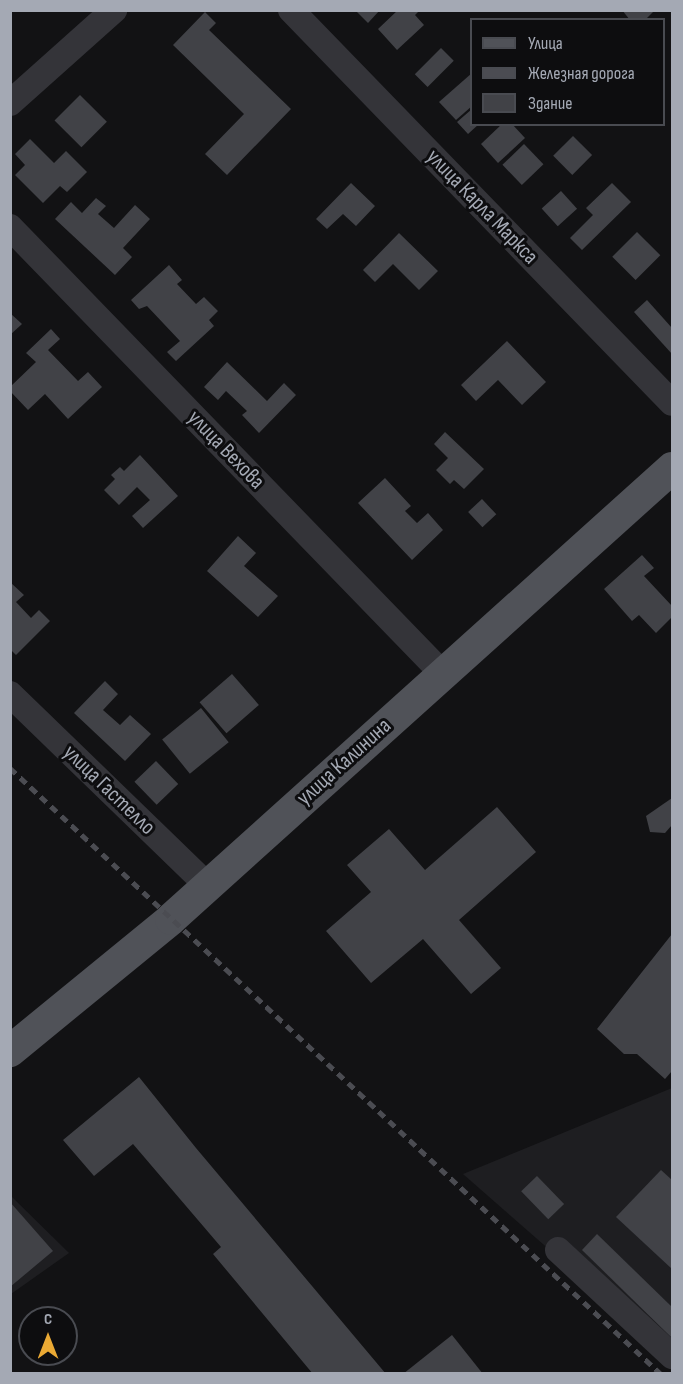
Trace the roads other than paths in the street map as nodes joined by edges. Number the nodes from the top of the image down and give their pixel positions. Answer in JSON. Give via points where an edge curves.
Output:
{"nodes":[{"id":1,"x":114,"y":10,"type":"edge"},
{"id":2,"x":291,"y":10,"type":"edge"},
{"id":3,"x":10,"y":103,"type":"edge"},
{"id":4,"x":10,"y":227,"type":"edge"},
{"id":5,"x":672,"y":403,"type":"edge"},
{"id":6,"x":672,"y":468,"type":"edge"},
{"id":7,"x":442,"y":673,"type":"junction"},
{"id":8,"x":10,"y":694,"type":"edge"},
{"id":9,"x":208,"y":886,"type":"junction"},
{"id":10,"x":10,"y":1051,"type":"edge"},
{"id":11,"x":558,"y":1250,"type":"dead end"},
{"id":12,"x":672,"y":1356,"type":"edge"}],
"edges":[{"from":1,"to":3,"type":"street"},
{"from":2,"to":5,"type":"street","name":"улица Карла Маркса"},
{"from":4,"to":7,"type":"street","name":"улица Вехова"},
{"from":6,"to":7,"type":"main road","name":"улица Калинина"},
{"from":7,"to":9,"type":"main road","name":"улица Калинина"},
{"from":8,"to":9,"type":"street","name":"улица Гастелло"},
{"from":9,"to":10,"type":"main road","name":"улица Калинина"},
{"from":11,"to":12,"type":"street"}]}
